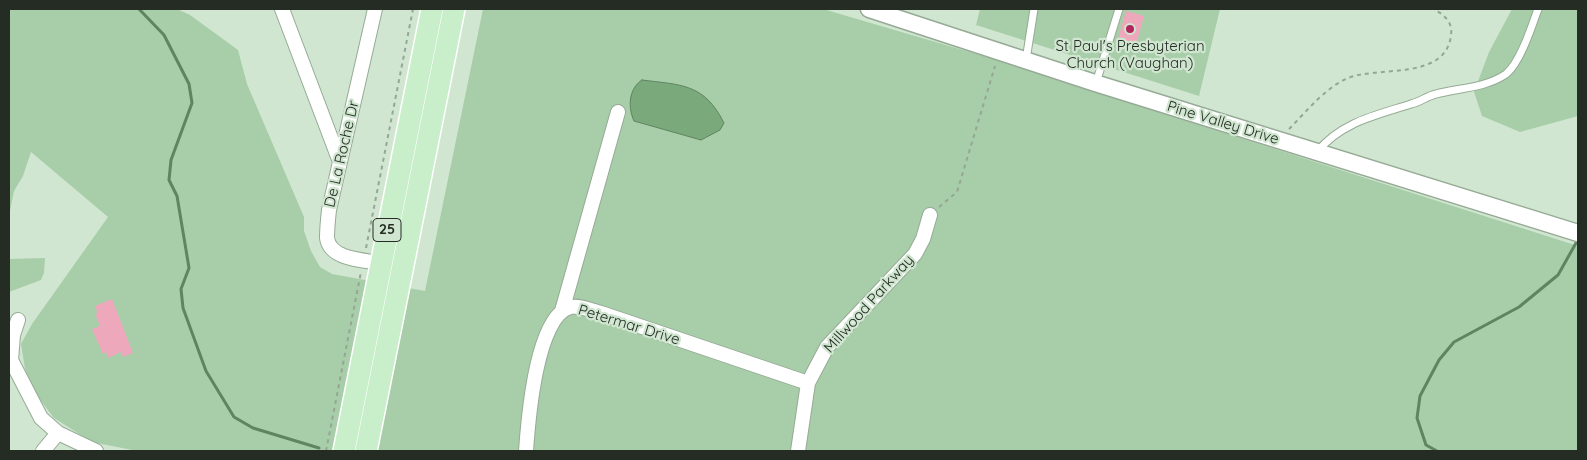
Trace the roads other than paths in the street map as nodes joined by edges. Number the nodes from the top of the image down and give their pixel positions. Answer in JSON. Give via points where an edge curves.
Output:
{"nodes":[{"id":1,"x":282,"y":9,"type":"edge"},
{"id":2,"x":375,"y":9,"type":"edge"},
{"id":3,"x":432,"y":9,"type":"edge"},
{"id":4,"x":454,"y":9,"type":"edge"},
{"id":5,"x":869,"y":9,"type":"edge"},
{"id":6,"x":1034,"y":9,"type":"edge"},
{"id":7,"x":1119,"y":9,"type":"edge"},
{"id":8,"x":1538,"y":9,"type":"edge"},
{"id":9,"x":1026,"y":60,"type":"junction"},
{"id":10,"x":1096,"y":84,"type":"junction"},
{"id":11,"x":618,"y":112,"type":"dead end"},
{"id":12,"x":1317,"y":152,"type":"junction"},
{"id":13,"x":340,"y":162,"type":"junction"},
{"id":14,"x":930,"y":214,"type":"road end"},
{"id":15,"x":1578,"y":233,"type":"edge"},
{"id":16,"x":372,"y":261,"type":"junction"},
{"id":17,"x":562,"y":311,"type":"junction"},
{"id":18,"x":18,"y":320,"type":"dead end"},
{"id":19,"x":808,"y":383,"type":"junction"},
{"id":20,"x":58,"y":433,"type":"junction"},
{"id":21,"x":43,"y":451,"type":"edge"},
{"id":22,"x":96,"y":451,"type":"edge"},
{"id":23,"x":344,"y":451,"type":"edge"},
{"id":24,"x":366,"y":451,"type":"edge"},
{"id":25,"x":526,"y":451,"type":"edge"},
{"id":26,"x":798,"y":451,"type":"edge"}],
"edges":[{"from":1,"to":13,"type":"street"},
{"from":2,"to":13,"type":"street","name":"De La Roche Dr"},
{"from":3,"to":16,"type":"main road","number":"25"},
{"from":4,"to":24,"type":"main road","number":"25"},
{"from":5,"to":9,"type":"street","name":"Pine Valley Drive"},
{"from":6,"to":9,"type":"lane"},
{"from":7,"to":10,"type":"lane"},
{"from":8,"to":12,"type":"lane","via":[[1527,41],[1507,73],[1487,83],[1434,94],[1414,104],[1349,125],[1326,140]]},
{"from":9,"to":10,"type":"street","name":"Pine Valley Drive"},
{"from":10,"to":12,"type":"street","name":"Pine Valley Drive"},
{"from":11,"to":17,"type":"street"},
{"from":12,"to":15,"type":"street","name":"Pine Valley Drive"},
{"from":13,"to":16,"type":"street","name":"De La Roche Dr","via":[[329,210],[327,240],[334,251],[343,256]]},
{"from":14,"to":19,"type":"street","name":"Millwood Parkway","via":[[915,254],[827,347]]},
{"from":16,"to":23,"type":"main road","number":"25"},
{"from":17,"to":19,"type":"street","name":"Petermar Drive","via":[[572,307],[601,313]]},
{"from":17,"to":25,"type":"street","name":"Petermar Drive","via":[[552,323],[532,381]]},
{"from":18,"to":20,"type":"street","via":[[11,349],[13,369],[41,418]]},
{"from":19,"to":26,"type":"street","name":"Millwood Parkway"},
{"from":20,"to":21,"type":"street"},
{"from":20,"to":22,"type":"street"}]}
